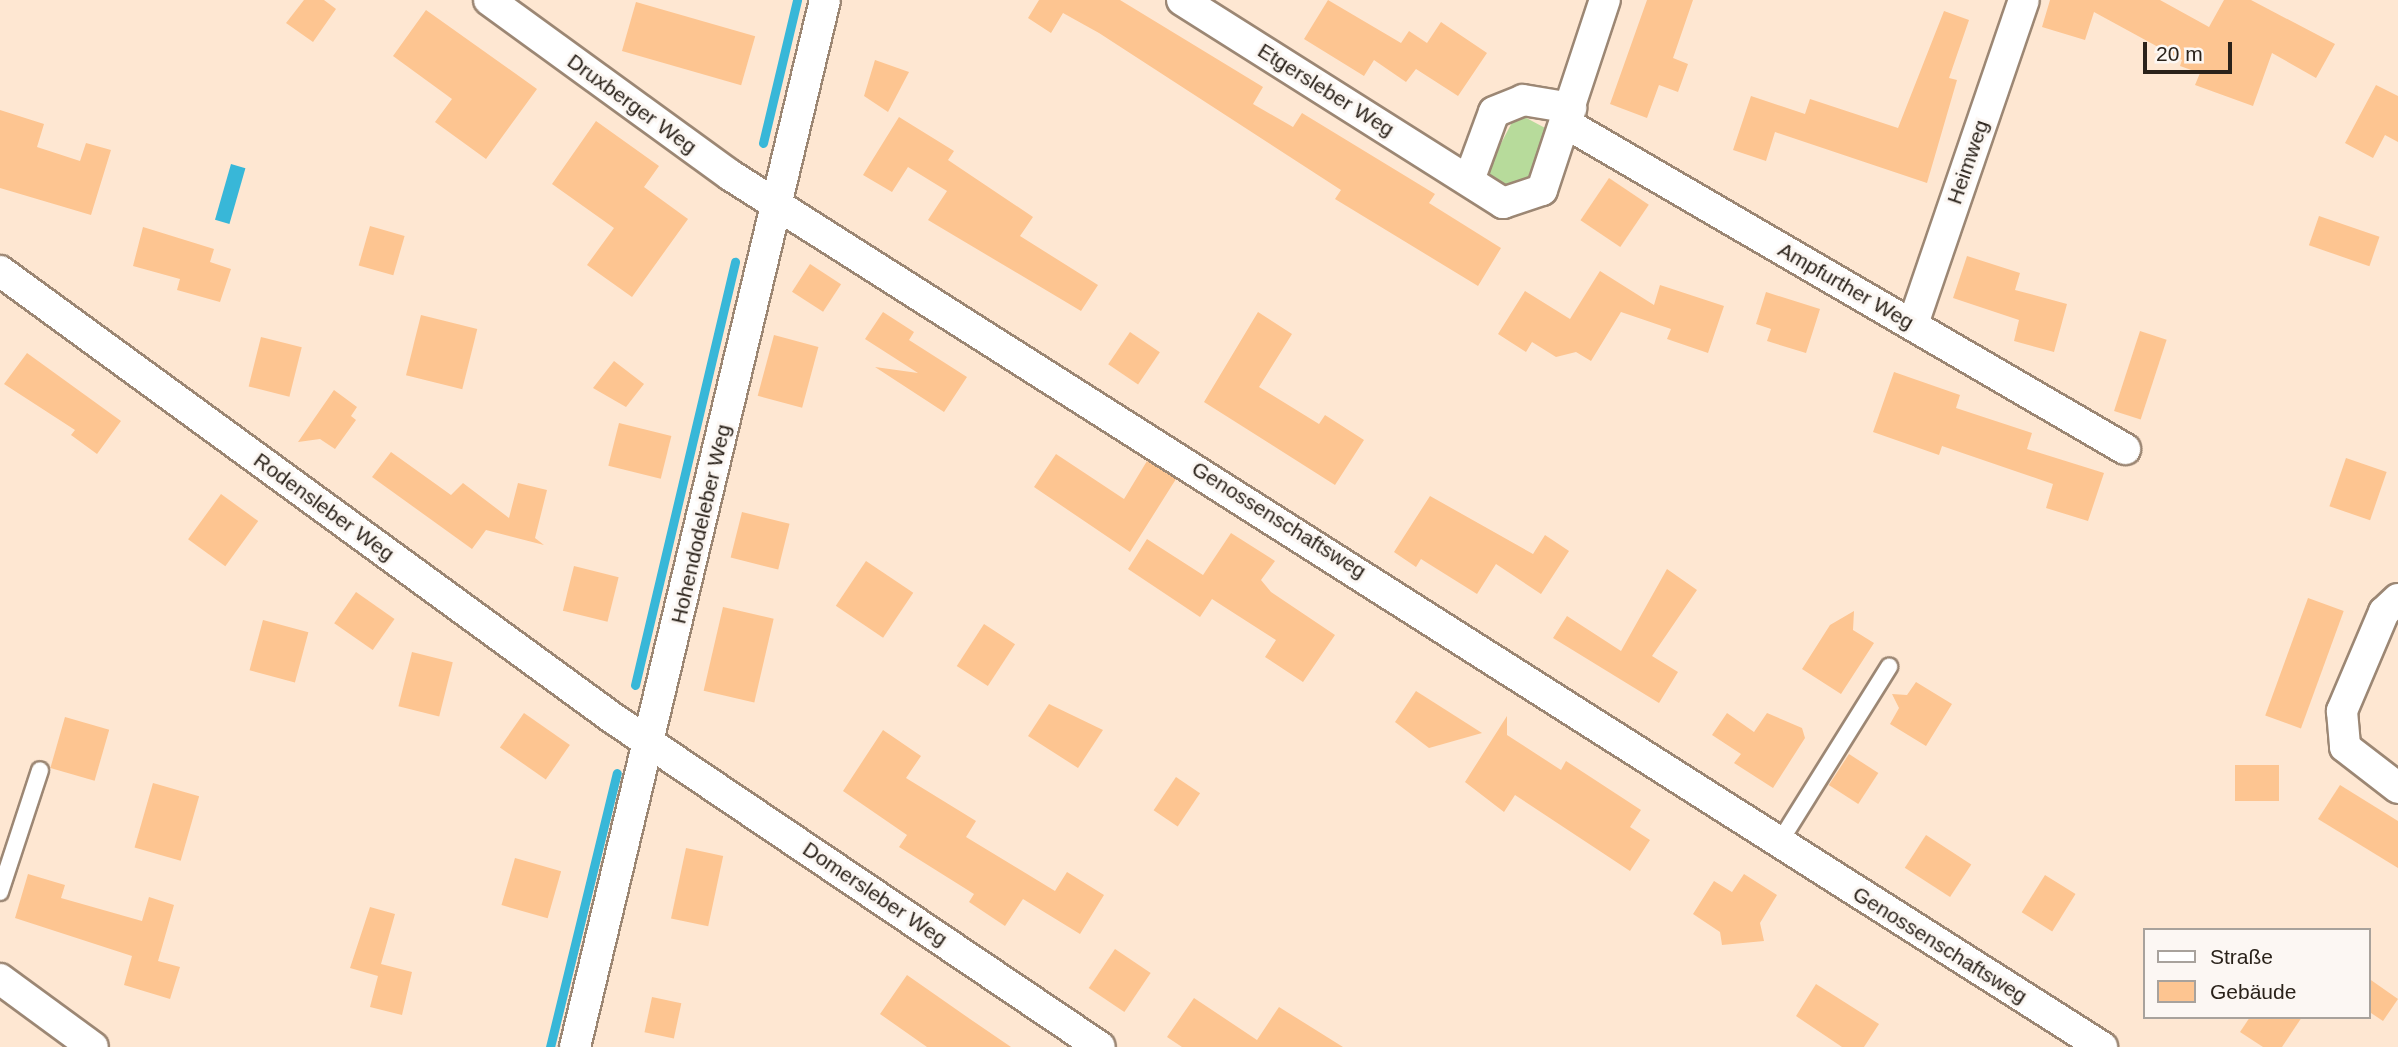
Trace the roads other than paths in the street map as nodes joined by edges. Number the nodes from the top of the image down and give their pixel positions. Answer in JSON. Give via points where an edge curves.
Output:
{"nodes":[{"id":1,"x":489,"y":0,"type":"edge"},
{"id":2,"x":825,"y":0,"type":"edge"},
{"id":3,"x":1182,"y":0,"type":"edge"},
{"id":4,"x":1605,"y":0,"type":"edge"},
{"id":5,"x":2024,"y":0,"type":"edge"},
{"id":6,"x":1569,"y":116,"type":"junction"},
{"id":7,"x":1469,"y":180,"type":"junction"},
{"id":8,"x":778,"y":202,"type":"junction"},
{"id":9,"x":0,"y":271,"type":"edge"},
{"id":10,"x":1913,"y":324,"type":"junction"},
{"id":11,"x":2125,"y":449,"type":"dead end"},
{"id":12,"x":2398,"y":599,"type":"edge"},
{"id":13,"x":1889,"y":667,"type":"dead end"},
{"id":14,"x":649,"y":742,"type":"junction"},
{"id":15,"x":40,"y":769,"type":"dead end"},
{"id":16,"x":2398,"y":788,"type":"edge"},
{"id":17,"x":1779,"y":843,"type":"junction"},
{"id":18,"x":0,"y":892,"type":"edge"},
{"id":19,"x":0,"y":979,"type":"edge"},
{"id":20,"x":93,"y":1047,"type":"edge"},
{"id":21,"x":575,"y":1047,"type":"edge"},
{"id":22,"x":1100,"y":1047,"type":"edge"},
{"id":23,"x":2102,"y":1047,"type":"edge"}],
"edges":[{"from":1,"to":8,"type":"street","name":"Druxberger Weg","via":[[730,175]]},
{"from":2,"to":8,"type":"street","name":"Hohendodeleber Weg"},
{"from":3,"to":7,"type":"street","name":"Etgersleber Weg"},
{"from":4,"to":6,"type":"street","name":"Etgersleber Weg"},
{"from":5,"to":10,"type":"street","name":"Heimweg"},
{"from":6,"to":7,"type":"street","via":[[1523,100],[1494,112]]},
{"from":6,"to":7,"type":"street","name":"Etgersleber Weg","via":[[1542,190],[1503,203]]},
{"from":6,"to":10,"type":"street","name":"Ampfurther Weg"},
{"from":8,"to":14,"type":"street","name":"Hohendodeleber Weg"},
{"from":8,"to":17,"type":"street","name":"Genossenschaftsweg"},
{"from":9,"to":14,"type":"street","name":"Rodensleber Weg"},
{"from":10,"to":11,"type":"street","name":"Ampfurther Weg"},
{"from":12,"to":16,"type":"street","via":[[2384,612],[2342,711],[2346,747]]},
{"from":13,"to":17,"type":"lane"},
{"from":14,"to":21,"type":"street","name":"Hohendodeleber Weg"},
{"from":14,"to":22,"type":"street","name":"Domersleber Weg"},
{"from":15,"to":18,"type":"lane"},
{"from":17,"to":23,"type":"street","name":"Genossenschaftsweg"},
{"from":19,"to":20,"type":"street"}]}
